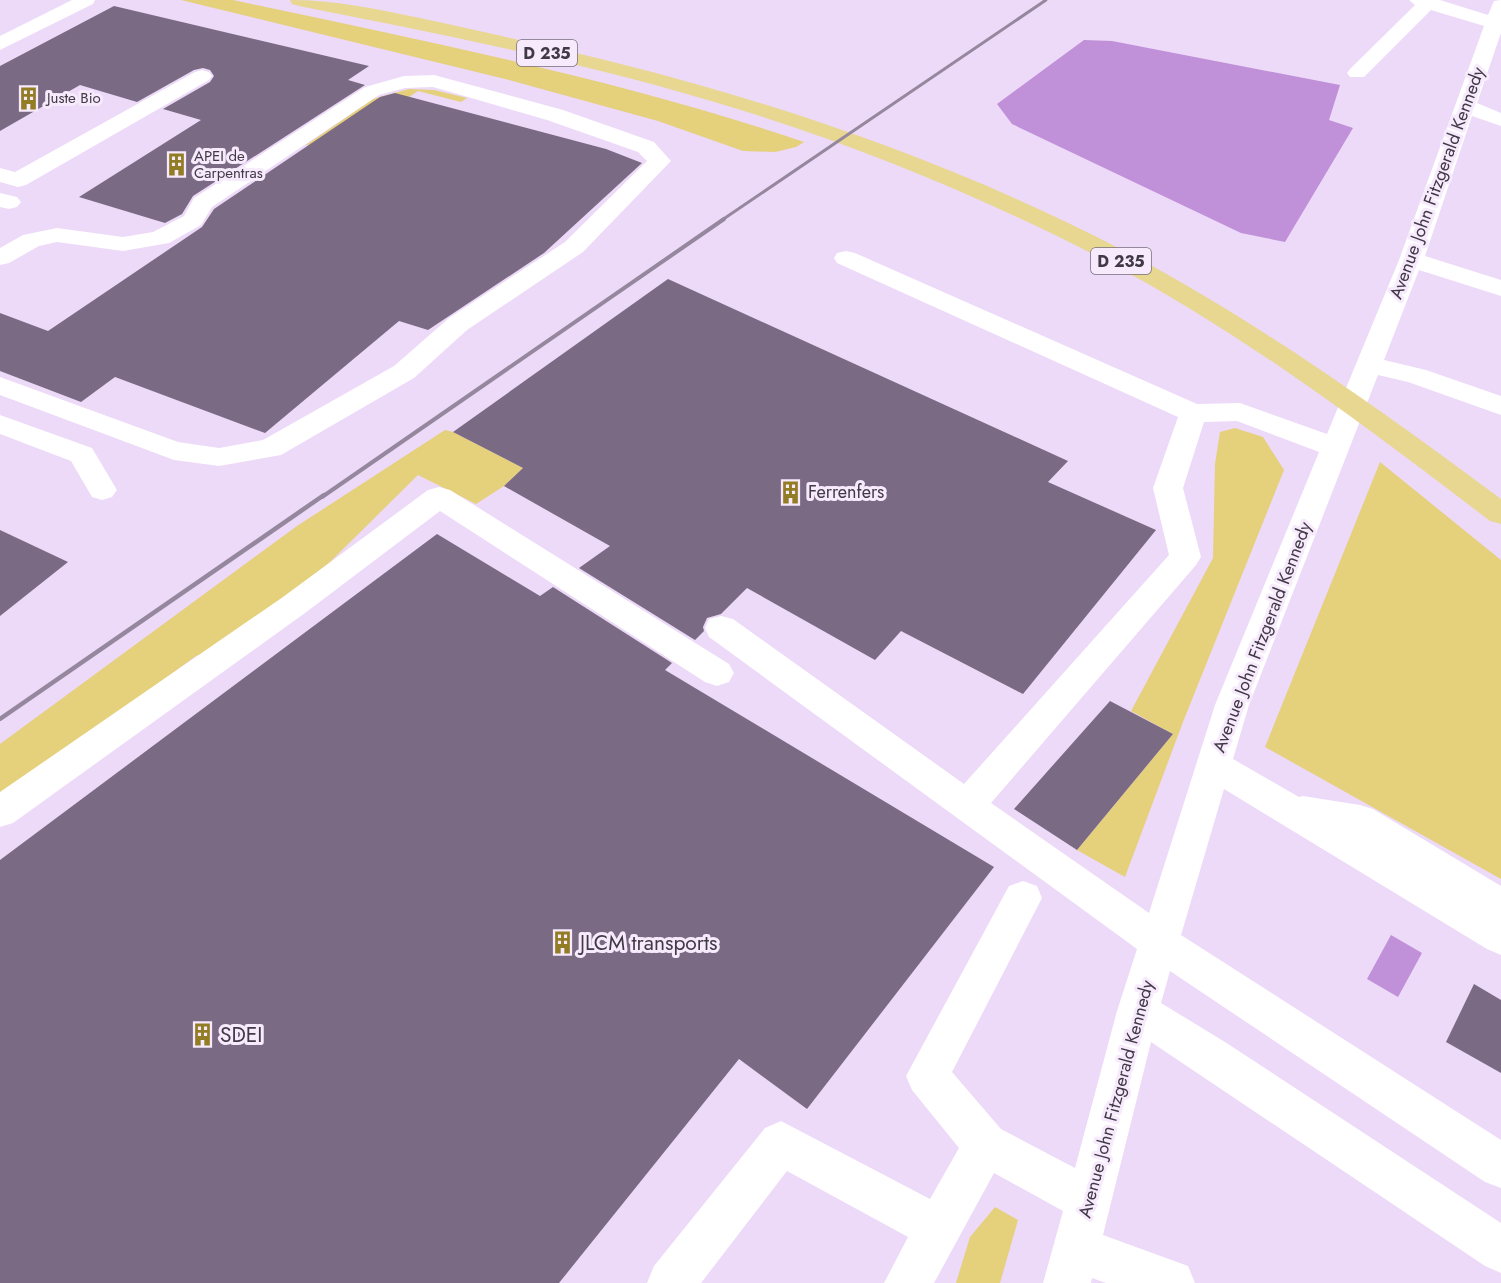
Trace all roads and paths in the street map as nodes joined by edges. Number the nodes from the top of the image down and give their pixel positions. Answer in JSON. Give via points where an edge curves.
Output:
{"nodes":[{"id":1,"x":86,"y":0,"type":"edge"},
{"id":2,"x":299,"y":0,"type":"edge"},
{"id":3,"x":1427,"y":1,"type":"edge"},
{"id":4,"x":1498,"y":14,"type":"edge"},
{"id":5,"x":0,"y":44,"type":"edge"},
{"id":6,"x":1357,"y":73,"type":"dead end"},
{"id":7,"x":202,"y":76,"type":"dead end"},
{"id":8,"x":1465,"y":106,"type":"junction"},
{"id":9,"x":1501,"y":120,"type":"edge"},
{"id":10,"x":0,"y":175,"type":"edge"},
{"id":11,"x":0,"y":258,"type":"edge"},
{"id":12,"x":846,"y":258,"type":"dead end"},
{"id":13,"x":1412,"y":260,"type":"junction"},
{"id":14,"x":1501,"y":288,"type":"edge"},
{"id":15,"x":1369,"y":365,"type":"junction"},
{"id":16,"x":0,"y":385,"type":"edge"},
{"id":17,"x":1501,"y":406,"type":"edge"},
{"id":18,"x":1193,"y":413,"type":"junction"},
{"id":19,"x":0,"y":423,"type":"edge"},
{"id":20,"x":1336,"y":448,"type":"junction"},
{"id":21,"x":102,"y":490,"type":"dead end"},
{"id":22,"x":1501,"y":514,"type":"edge"},
{"id":23,"x":721,"y":628,"type":"dead end"},
{"id":24,"x":717,"y":673,"type":"dead end"},
{"id":25,"x":1214,"y":765,"type":"junction"},
{"id":26,"x":967,"y":806,"type":"junction"},
{"id":27,"x":1283,"y":807,"type":"junction"},
{"id":28,"x":0,"y":813,"type":"edge"},
{"id":29,"x":1023,"y":898,"type":"dead end"},
{"id":30,"x":1501,"y":906,"type":"edge"},
{"id":31,"x":1501,"y":937,"type":"edge"},
{"id":32,"x":1159,"y":942,"type":"junction"},
{"id":33,"x":1138,"y":1011,"type":"junction"},
{"id":34,"x":985,"y":1145,"type":"junction"},
{"id":35,"x":1501,"y":1166,"type":"edge"},
{"id":36,"x":1089,"y":1200,"type":"junction"},
{"id":37,"x":939,"y":1228,"type":"junction"},
{"id":38,"x":1501,"y":1250,"type":"edge"},
{"id":39,"x":1071,"y":1266,"type":"edge"},
{"id":40,"x":671,"y":1283,"type":"edge"},
{"id":41,"x":908,"y":1283,"type":"edge"},
{"id":42,"x":1171,"y":1283,"type":"edge"}],
"edges":[{"from":1,"to":5,"type":"street"},
{"from":2,"to":22,"type":"main road","number":"D 235","via":[[575,59],[720,98],[791,120],[956,183],[1061,229],[1166,285],[1279,355]]},
{"from":3,"to":4,"type":"street"},
{"from":3,"to":6,"type":"street"},
{"from":4,"to":8,"type":"street","name":"Avenue John Fitzgerald Kennedy"},
{"from":7,"to":10,"type":"street","via":[[18,180]]},
{"from":8,"to":9,"type":"street"},
{"from":8,"to":13,"type":"street","name":"Avenue John Fitzgerald Kennedy"},
{"from":11,"to":16,"type":"street","via":[[32,240],[57,236],[123,244],[160,238],[193,220],[202,203],[372,91],[404,82],[434,81],[555,115],[646,147],[660,161],[574,247],[458,324],[404,372],[271,448],[219,457],[174,451]]},
{"from":12,"to":18,"type":"street"},
{"from":13,"to":14,"type":"street"},
{"from":13,"to":15,"type":"street","name":"Avenue John Fitzgerald Kennedy"},
{"from":15,"to":17,"type":"street","via":[[1416,376]]},
{"from":15,"to":20,"type":"street","name":"Avenue John Fitzgerald Kennedy"},
{"from":18,"to":20,"type":"street","via":[[1240,412]]},
{"from":18,"to":26,"type":"street","via":[[1168,488],[1185,557]]},
{"from":19,"to":21,"type":"street","via":[[82,455]]},
{"from":20,"to":25,"type":"street","name":"Avenue John Fitzgerald Kennedy","via":[[1232,705]]},
{"from":23,"to":26,"type":"street"},
{"from":24,"to":28,"type":"street","via":[[440,497]]},
{"from":25,"to":27,"type":"street"},
{"from":25,"to":32,"type":"street","name":"Avenue John Fitzgerald Kennedy"},
{"from":26,"to":32,"type":"street"},
{"from":27,"to":30,"type":"street","via":[[1360,820]]},
{"from":27,"to":31,"type":"street"},
{"from":29,"to":34,"type":"street","via":[[927,1076]]},
{"from":32,"to":33,"type":"street","name":"Avenue John Fitzgerald Kennedy"},
{"from":32,"to":35,"type":"street"},
{"from":33,"to":36,"type":"street","name":"Avenue John Fitzgerald Kennedy"},
{"from":33,"to":38,"type":"street"},
{"from":34,"to":36,"type":"street"},
{"from":34,"to":37,"type":"street"},
{"from":36,"to":39,"type":"street","name":"Avenue John Fitzgerald Kennedy"},
{"from":37,"to":40,"type":"street","via":[[781,1143]]},
{"from":37,"to":41,"type":"street"},
{"from":39,"to":42,"type":"street"}]}
